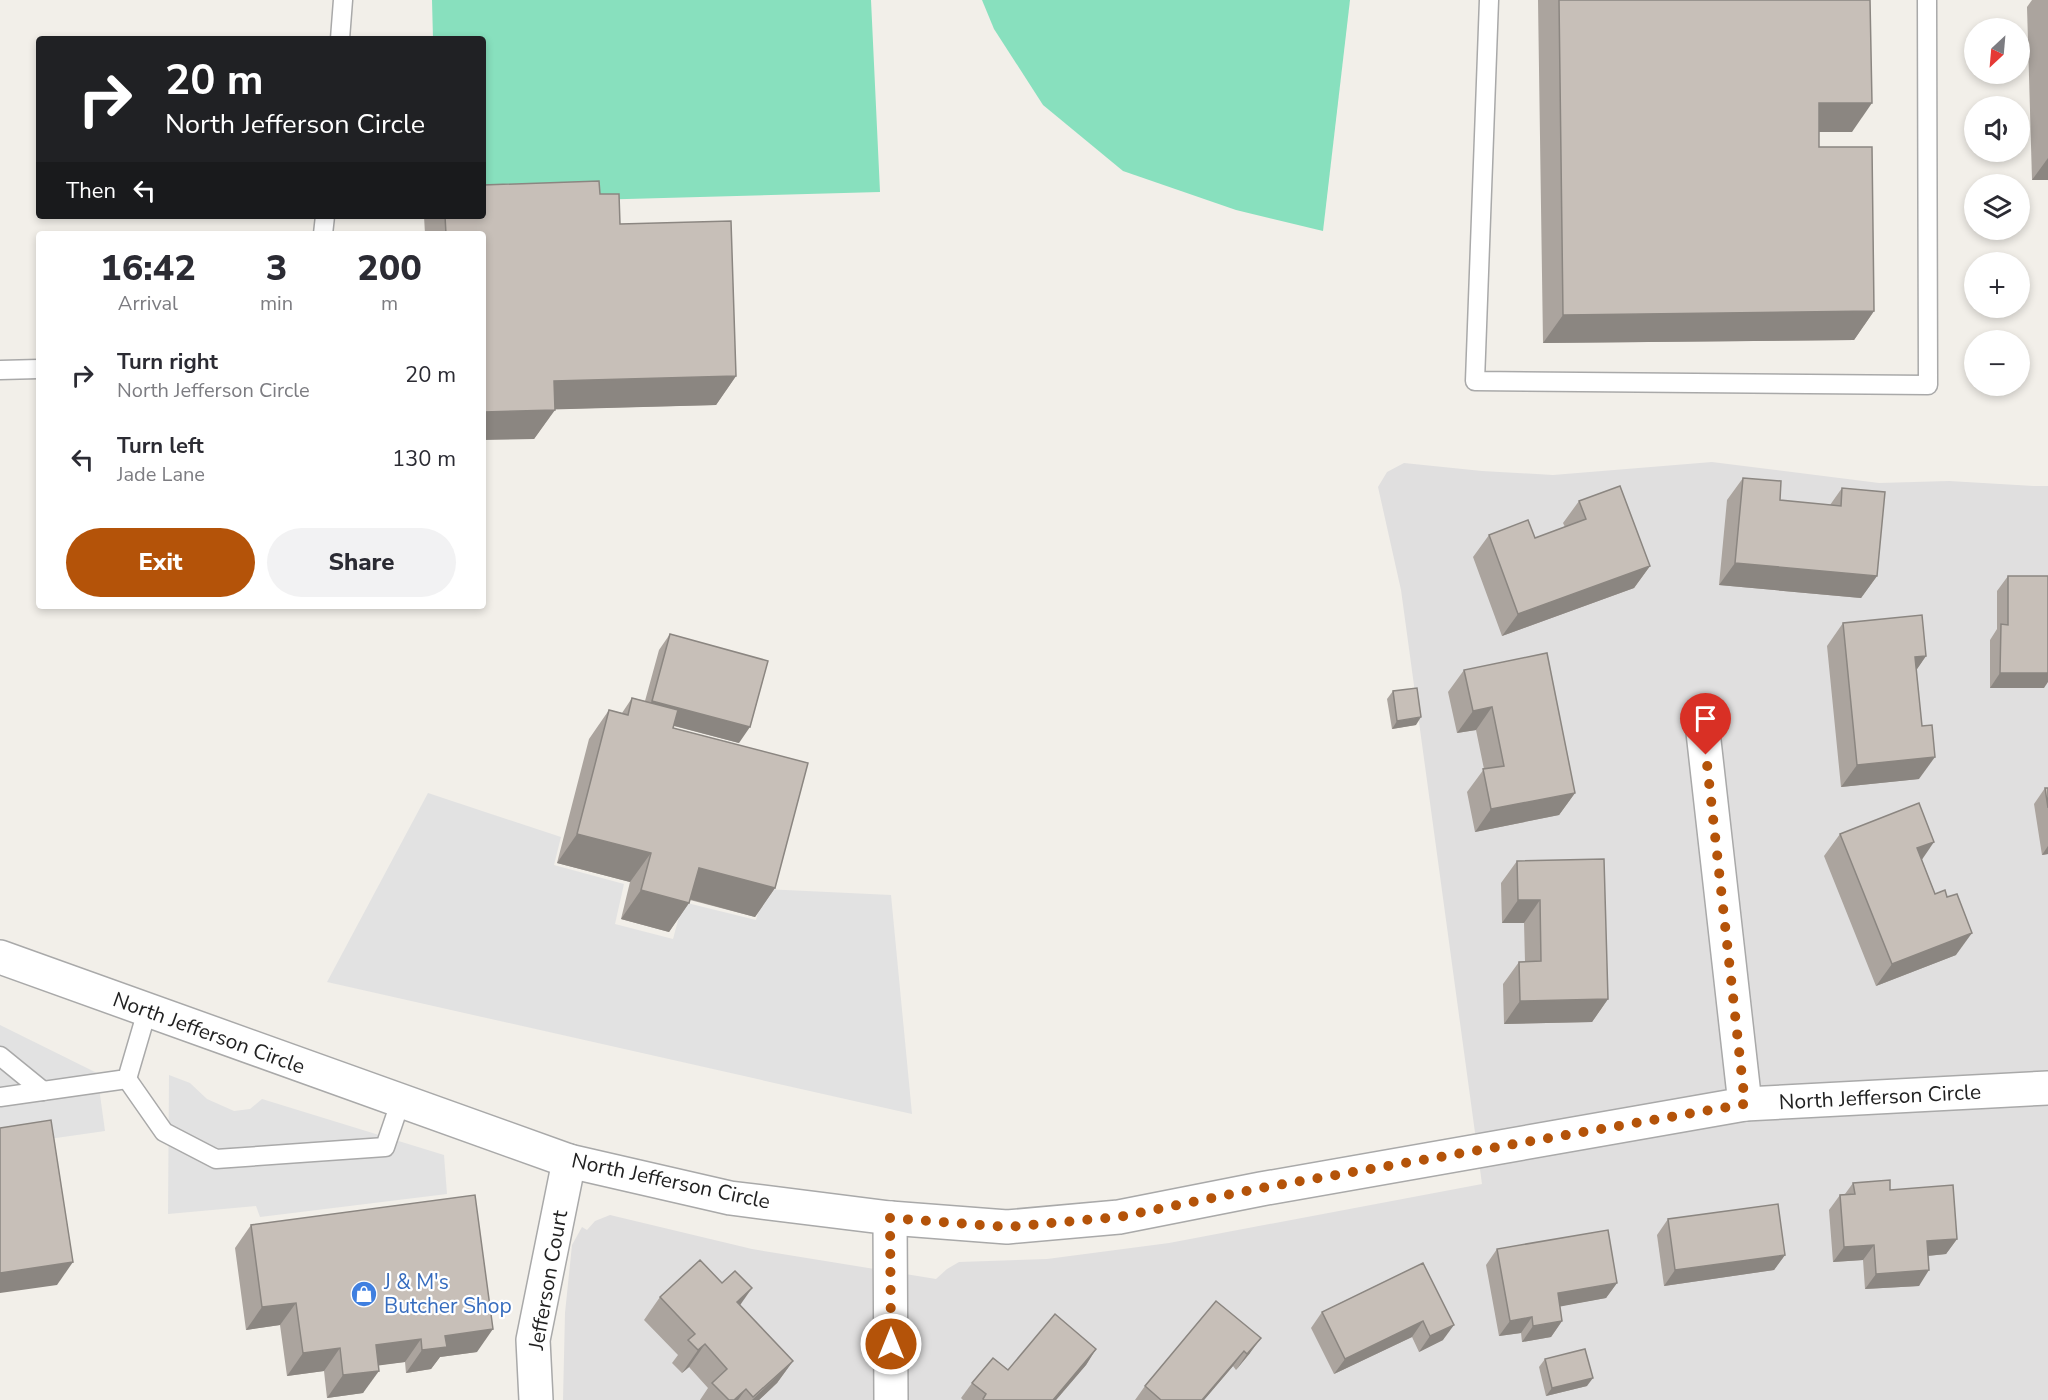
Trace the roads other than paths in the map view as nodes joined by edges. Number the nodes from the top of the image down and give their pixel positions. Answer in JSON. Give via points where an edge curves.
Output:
{"nodes":[{"id":1,"x":343,"y":0,"type":"edge"},
{"id":2,"x":1489,"y":0,"type":"edge"},
{"id":3,"x":1928,"y":0,"type":"edge"},
{"id":4,"x":340,"y":36,"type":"edge"},
{"id":5,"x":36,"y":369,"type":"edge"},
{"id":6,"x":0,"y":370,"type":"edge"},
{"id":7,"x":1703,"y":732,"type":"dead end"},
{"id":8,"x":0,"y":957,"type":"edge"},
{"id":9,"x":147,"y":1011,"type":"junction"},
{"id":10,"x":0,"y":1056,"type":"edge"},
{"id":11,"x":127,"y":1079,"type":"junction"},
{"id":12,"x":2048,"y":1088,"type":"edge"},
{"id":13,"x":43,"y":1091,"type":"junction"},
{"id":14,"x":0,"y":1097,"type":"edge"},
{"id":15,"x":401,"y":1100,"type":"junction"},
{"id":16,"x":1745,"y":1104,"type":"junction"},
{"id":17,"x":569,"y":1161,"type":"junction"},
{"id":18,"x":890,"y":1218,"type":"junction"},
{"id":19,"x":536,"y":1400,"type":"edge"},
{"id":20,"x":891,"y":1400,"type":"edge"}],
"edges":[{"from":1,"to":4,"type":"lane"},
{"from":2,"to":3,"type":"lane","via":[[1474,381],[1928,385]]},
{"from":5,"to":6,"type":"lane"},
{"from":7,"to":16,"type":"street"},
{"from":8,"to":9,"type":"street","name":"North Jefferson Circle"},
{"from":9,"to":11,"type":"lane"},
{"from":9,"to":15,"type":"street","name":"North Jefferson Circle"},
{"from":10,"to":13,"type":"lane"},
{"from":11,"to":13,"type":"lane"},
{"from":11,"to":15,"type":"lane","via":[[164,1132],[216,1159],[384,1147]]},
{"from":12,"to":16,"type":"street","name":"North Jefferson Circle"},
{"from":13,"to":14,"type":"lane"},
{"from":15,"to":17,"type":"street","name":"North Jefferson Circle"},
{"from":16,"to":18,"type":"street","name":"North Jefferson Circle","via":[[1261,1188],[1119,1217],[1007,1227]]},
{"from":17,"to":18,"type":"street","name":"North Jefferson Circle","via":[[730,1198]]},
{"from":17,"to":19,"type":"street","name":"Jefferson Court","via":[[533,1340]]},
{"from":18,"to":20,"type":"street"}]}
